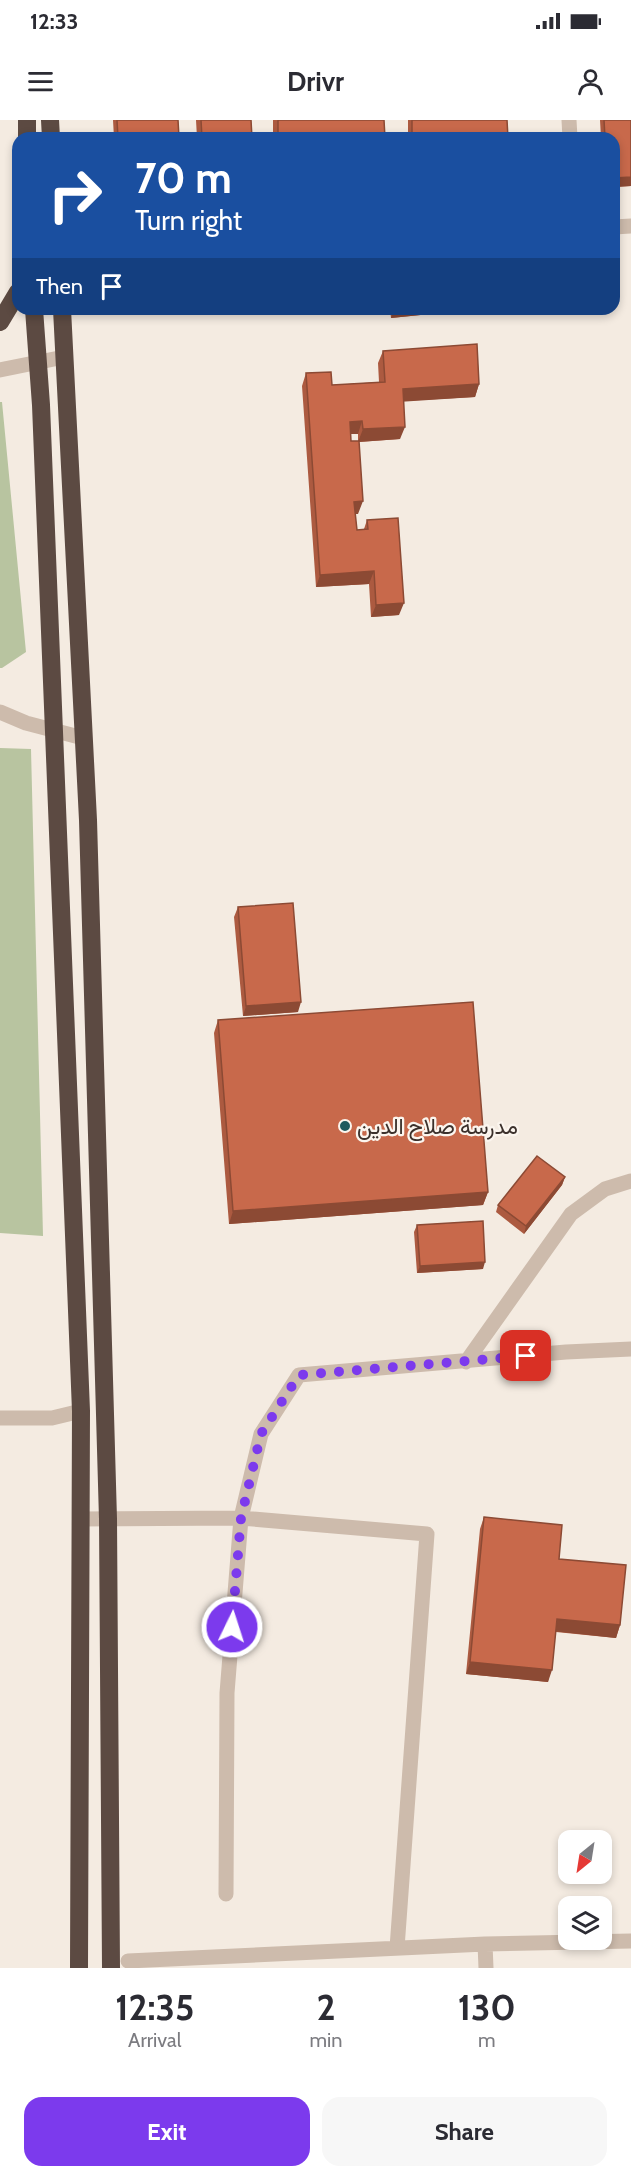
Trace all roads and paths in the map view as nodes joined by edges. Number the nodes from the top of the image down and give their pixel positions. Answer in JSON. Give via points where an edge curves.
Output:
{"nodes":[{"id":1,"x":12,"y":301,"type":"edge"},
{"id":2,"x":35,"y":315,"type":"edge"},
{"id":3,"x":62,"y":315,"type":"edge"},
{"id":4,"x":0,"y":322,"type":"edge"},
{"id":5,"x":64,"y":357,"type":"junction"},
{"id":6,"x":39,"y":360,"type":"junction"},
{"id":7,"x":0,"y":370,"type":"edge"},
{"id":8,"x":0,"y":712,"type":"edge"},
{"id":9,"x":53,"y":730,"type":"junction"},
{"id":10,"x":83,"y":738,"type":"junction"},
{"id":11,"x":631,"y":1181,"type":"edge"},
{"id":12,"x":631,"y":1349,"type":"edge"},
{"id":13,"x":466,"y":1362,"type":"junction"},
{"id":14,"x":81,"y":1411,"type":"junction"},
{"id":15,"x":0,"y":1418,"type":"edge"},
{"id":16,"x":241,"y":1518,"type":"junction"},
{"id":17,"x":80,"y":1519,"type":"junction"},
{"id":18,"x":108,"y":1519,"type":"junction"},
{"id":19,"x":226,"y":1894,"type":"dead end"},
{"id":20,"x":631,"y":1941,"type":"edge"},
{"id":21,"x":484,"y":1944,"type":"junction"},
{"id":22,"x":397,"y":1948,"type":"junction"},
{"id":23,"x":119,"y":1964,"type":"edge"},
{"id":24,"x":79,"y":1968,"type":"edge"},
{"id":25,"x":486,"y":1968,"type":"edge"}],
"edges":[{"from":1,"to":4,"type":"highway"},
{"from":2,"to":6,"type":"highway"},
{"from":3,"to":5,"type":"highway"},
{"from":5,"to":6,"type":"street"},
{"from":5,"to":10,"type":"highway"},
{"from":6,"to":7,"type":"street"},
{"from":6,"to":9,"type":"highway"},
{"from":8,"to":9,"type":"street"},
{"from":9,"to":10,"type":"street"},
{"from":9,"to":14,"type":"highway"},
{"from":10,"to":18,"type":"highway"},
{"from":11,"to":13,"type":"street","via":[[605,1189],[571,1215]]},
{"from":12,"to":13,"type":"street"},
{"from":13,"to":16,"type":"street","via":[[299,1375],[261,1434]]},
{"from":14,"to":15,"type":"street","via":[[52,1418]]},
{"from":14,"to":17,"type":"highway"},
{"from":16,"to":18,"type":"street"},
{"from":16,"to":19,"type":"street","via":[[227,1693]]},
{"from":16,"to":22,"type":"street","via":[[427,1534]]},
{"from":17,"to":18,"type":"street"},
{"from":17,"to":24,"type":"highway"},
{"from":18,"to":23,"type":"highway"},
{"from":20,"to":21,"type":"street"},
{"from":21,"to":22,"type":"street"},
{"from":21,"to":25,"type":"street"},
{"from":22,"to":23,"type":"street"}]}
